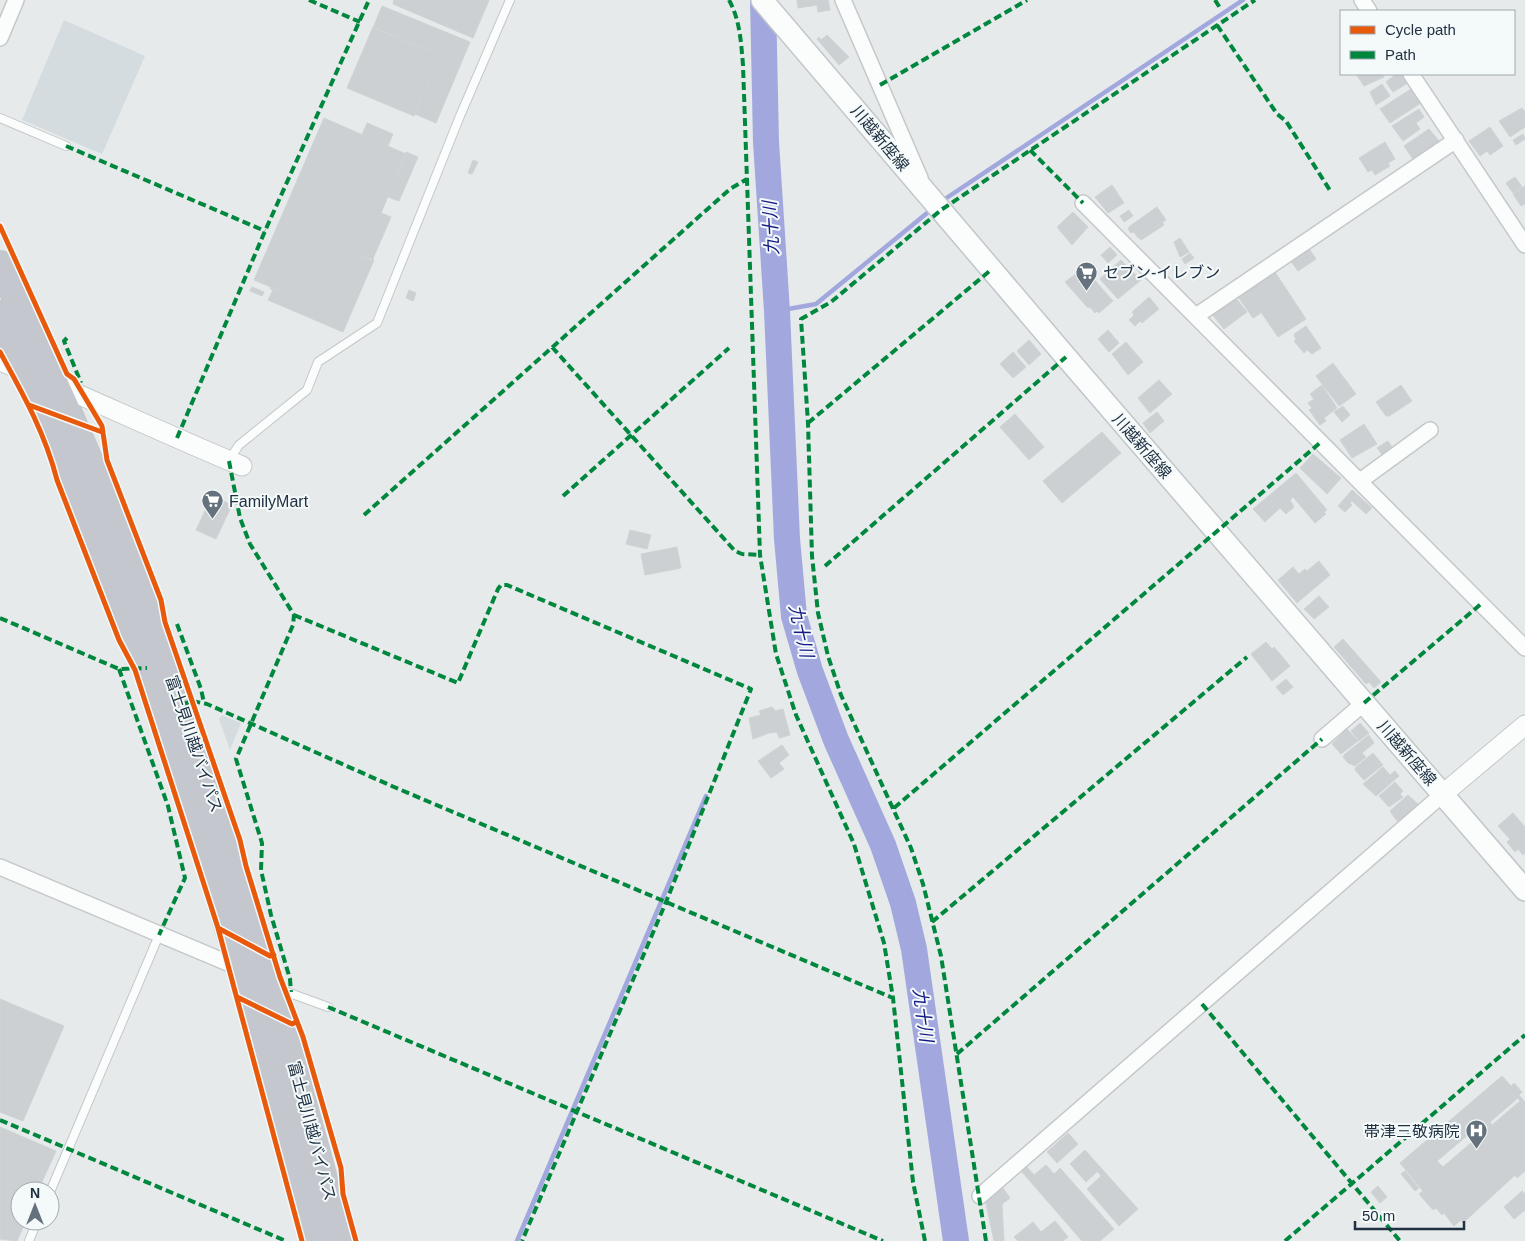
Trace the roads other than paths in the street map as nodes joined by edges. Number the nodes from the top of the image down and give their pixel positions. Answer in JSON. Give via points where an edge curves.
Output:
{"nodes":[{"id":1,"x":16,"y":0,"type":"edge"},
{"id":2,"x":510,"y":0,"type":"edge"},
{"id":3,"x":762,"y":0,"type":"edge"},
{"id":4,"x":843,"y":0,"type":"edge"},
{"id":5,"x":0,"y":38,"type":"edge"},
{"id":6,"x":1412,"y":75,"type":"edge"},
{"id":7,"x":0,"y":118,"type":"edge"},
{"id":8,"x":1456,"y":140,"type":"junction"},
{"id":9,"x":66,"y":146,"type":"dead end"},
{"id":10,"x":927,"y":193,"type":"junction"},
{"id":11,"x":1083,"y":203,"type":"dead end"},
{"id":12,"x":1525,"y":245,"type":"edge"},
{"id":13,"x":0,"y":264,"type":"edge"},
{"id":14,"x":0,"y":314,"type":"edge"},
{"id":15,"x":1196,"y":316,"type":"junction"},
{"id":16,"x":0,"y":361,"type":"edge"},
{"id":17,"x":28,"y":374,"type":"junction"},
{"id":18,"x":56,"y":383,"type":"junction"},
{"id":19,"x":1430,"y":430,"type":"dead end"},
{"id":20,"x":235,"y":463,"type":"joint"},
{"id":21,"x":1360,"y":481,"type":"junction"},
{"id":22,"x":1525,"y":648,"type":"edge"},
{"id":23,"x":1364,"y":703,"type":"junction"},
{"id":24,"x":1525,"y":725,"type":"edge"},
{"id":25,"x":1322,"y":739,"type":"dead end"},
{"id":26,"x":1443,"y":794,"type":"junction"},
{"id":27,"x":0,"y":867,"type":"edge"},
{"id":28,"x":1525,"y":890,"type":"edge"},
{"id":29,"x":160,"y":935,"type":"junction"},
{"id":30,"x":240,"y":967,"type":"junction"},
{"id":31,"x":271,"y":986,"type":"junction"},
{"id":32,"x":328,"y":1007,"type":"dead end"},
{"id":33,"x":55,"y":1181,"type":"edge"},
{"id":34,"x":980,"y":1196,"type":"dead end"},
{"id":35,"x":320,"y":1241,"type":"edge"},
{"id":36,"x":341,"y":1241,"type":"edge"}],
"edges":[{"from":1,"to":5,"type":"street"},
{"from":2,"to":20,"type":"lane","via":[[377,323],[318,362],[306,390],[239,446]]},
{"from":3,"to":10,"type":"main road","name":"川越新座線"},
{"from":4,"to":10,"type":"street"},
{"from":6,"to":8,"type":"street"},
{"from":7,"to":9,"type":"lane"},
{"from":8,"to":12,"type":"street"},
{"from":8,"to":15,"type":"street"},
{"from":10,"to":23,"type":"main road","name":"川越新座線"},
{"from":11,"to":15,"type":"street"},
{"from":13,"to":18,"type":"highway","name":"富士見川越バイパス"},
{"from":14,"to":17,"type":"highway","name":"富士見川越バイパス"},
{"from":15,"to":21,"type":"street"},
{"from":16,"to":17,"type":"street"},
{"from":17,"to":18,"type":"street"},
{"from":17,"to":30,"type":"highway","name":"富士見川越バイパス","via":[[150,677],[192,801]]},
{"from":18,"to":20,"type":"street"},
{"from":18,"to":31,"type":"highway","name":"富士見川越バイパス","via":[[122,540],[178,696]]},
{"from":19,"to":21,"type":"street"},
{"from":21,"to":22,"type":"street"},
{"from":23,"to":25,"type":"street"},
{"from":23,"to":26,"type":"main road","name":"川越新座線"},
{"from":24,"to":26,"type":"street"},
{"from":26,"to":28,"type":"main road","name":"川越新座線"},
{"from":26,"to":34,"type":"street"},
{"from":27,"to":29,"type":"street"},
{"from":29,"to":30,"type":"street"},
{"from":29,"to":33,"type":"lane"},
{"from":30,"to":31,"type":"street"},
{"from":30,"to":35,"type":"highway","name":"富士見川越バイパス"},
{"from":31,"to":32,"type":"lane"},
{"from":31,"to":36,"type":"highway","name":"富士見川越バイパス"}]}
